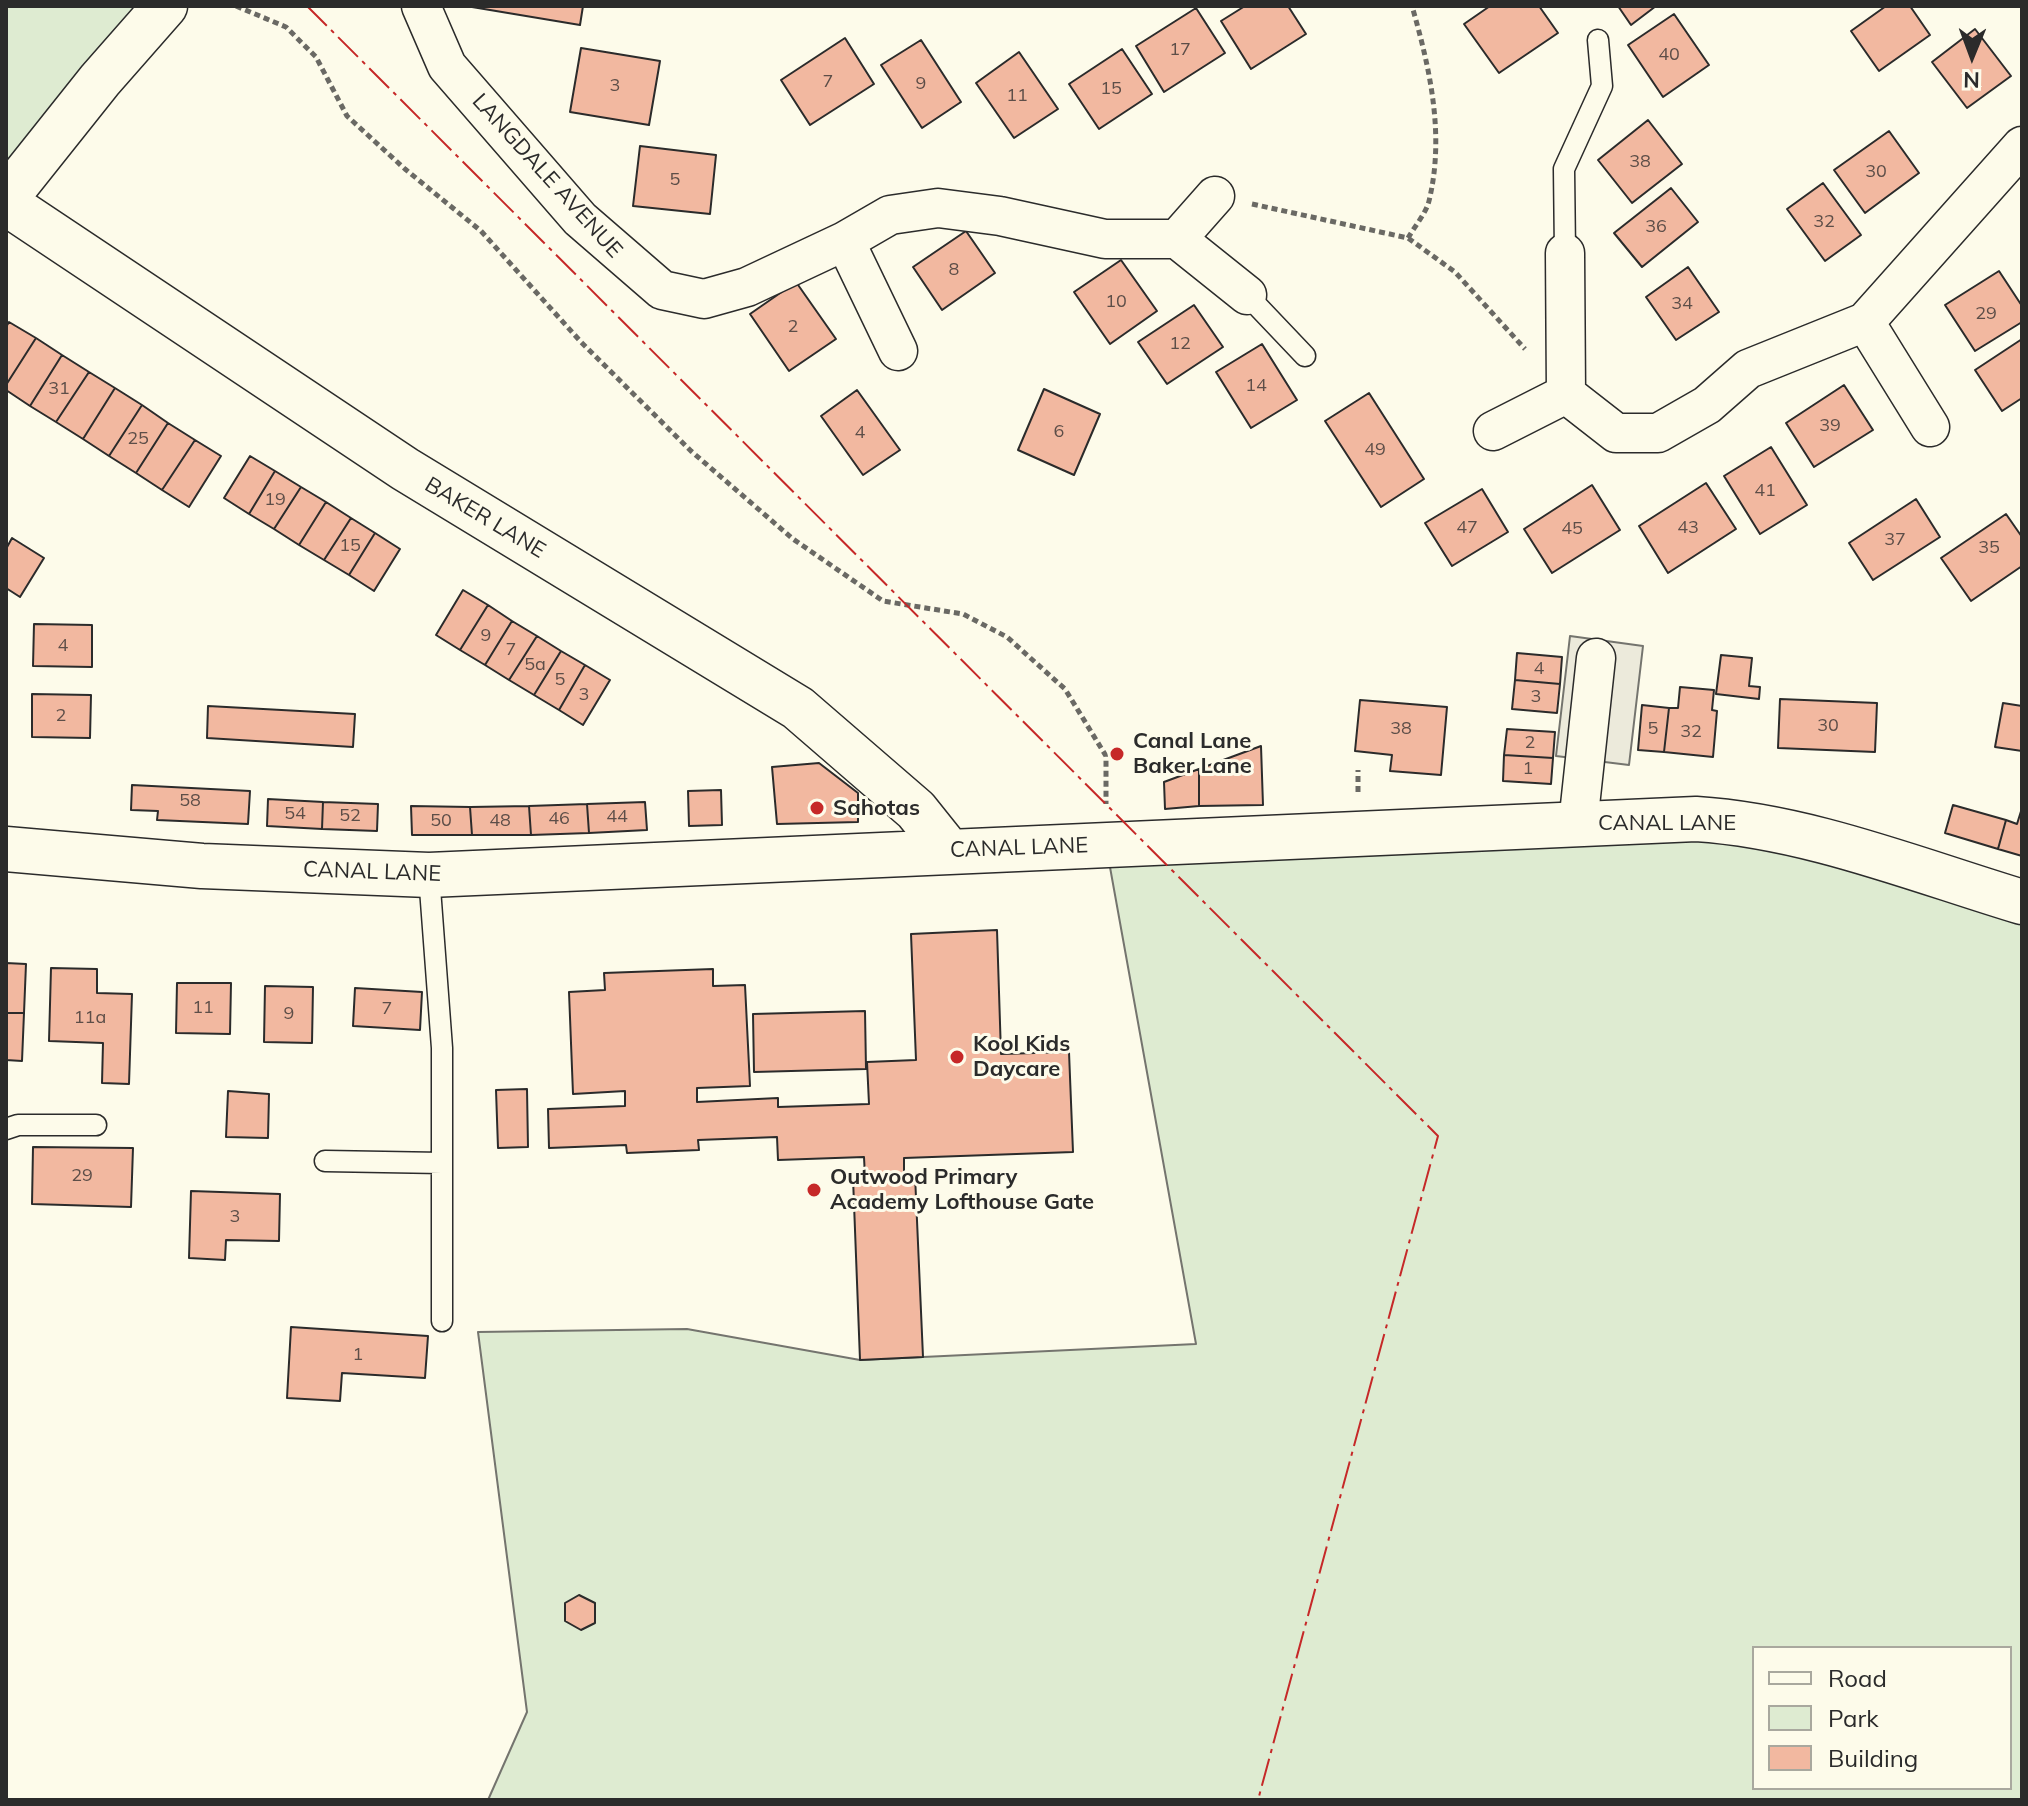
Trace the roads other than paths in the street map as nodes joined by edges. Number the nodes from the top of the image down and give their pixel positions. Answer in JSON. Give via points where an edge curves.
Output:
{"nodes":[{"id":1,"x":165,"y":6,"type":"edge"},
{"id":2,"x":421,"y":6,"type":"edge"},
{"id":3,"x":1598,"y":40,"type":"dead end"},
{"id":4,"x":2022,"y":146,"type":"edge"},
{"id":5,"x":1215,"y":196,"type":"road end"},
{"id":6,"x":6,"y":201,"type":"edge"},
{"id":7,"x":1177,"y":239,"type":"junction"},
{"id":8,"x":845,"y":241,"type":"junction"},
{"id":9,"x":1565,"y":253,"type":"joint"},
{"id":10,"x":1247,"y":295,"type":"joint"},
{"id":11,"x":1865,"y":322,"type":"junction"},
{"id":12,"x":898,"y":351,"type":"dead end"},
{"id":13,"x":1305,"y":356,"type":"dead end"},
{"id":14,"x":1566,"y":394,"type":"junction"},
{"id":15,"x":1930,"y":427,"type":"dead end"},
{"id":16,"x":1493,"y":431,"type":"dead end"},
{"id":17,"x":1596,"y":658,"type":"dead end"},
{"id":18,"x":1578,"y":824,"type":"junction"},
{"id":19,"x":6,"y":849,"type":"edge"},
{"id":20,"x":948,"y":850,"type":"junction"},
{"id":21,"x":429,"y":875,"type":"junction"},
{"id":22,"x":2022,"y":902,"type":"edge"},
{"id":23,"x":96,"y":1125,"type":"dead end"},
{"id":24,"x":6,"y":1129,"type":"edge"},
{"id":25,"x":325,"y":1161,"type":"dead end"},
{"id":26,"x":442,"y":1163,"type":"junction"},
{"id":27,"x":442,"y":1321,"type":"dead end"}],
"edges":[{"from":1,"to":6,"type":"street"},
{"from":2,"to":8,"type":"street","name":"LANGDALE AVENUE","via":[[447,66],[580,219],[662,290],[704,299],[747,287]]},
{"from":3,"to":9,"type":"lane","via":[[1602,86],[1564,169]]},
{"from":4,"to":11,"type":"street"},
{"from":5,"to":7,"type":"street"},
{"from":6,"to":20,"type":"street","name":"BAKER LANE","via":[[405,469],[798,708],[916,810]]},
{"from":7,"to":8,"type":"street","name":"LANGDALE AVENUE","via":[[1105,239],[938,208],[890,215]]},
{"from":7,"to":10,"type":"street"},
{"from":8,"to":12,"type":"street"},
{"from":9,"to":14,"type":"street"},
{"from":10,"to":13,"type":"lane"},
{"from":11,"to":14,"type":"street","via":[[1748,369],[1707,405],[1658,433],[1616,433]]},
{"from":11,"to":15,"type":"street"},
{"from":14,"to":16,"type":"street"},
{"from":17,"to":18,"type":"street"},
{"from":18,"to":20,"type":"street","name":"CANAL LANE"},
{"from":18,"to":22,"type":"street","name":"CANAL LANE","via":[[1745,822]]},
{"from":19,"to":21,"type":"street","name":"CANAL LANE","via":[[202,866]]},
{"from":20,"to":21,"type":"street","name":"CANAL LANE"},
{"from":21,"to":26,"type":"lane","via":[[442,1048]]},
{"from":23,"to":24,"type":"lane"},
{"from":25,"to":26,"type":"lane"},
{"from":26,"to":27,"type":"lane"}]}
